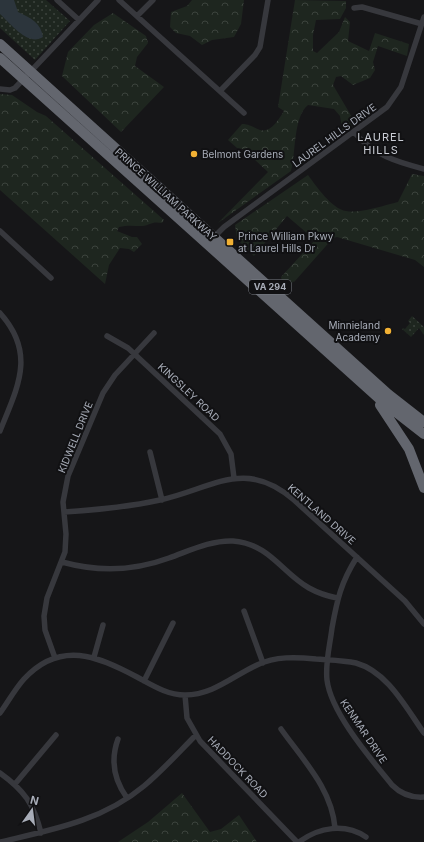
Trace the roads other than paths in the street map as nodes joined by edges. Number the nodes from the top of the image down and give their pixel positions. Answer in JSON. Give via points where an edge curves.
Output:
{"nodes":[{"id":1,"x":57,"y":0,"type":"edge"},
{"id":2,"x":98,"y":0,"type":"edge"},
{"id":3,"x":119,"y":0,"type":"edge"},
{"id":4,"x":153,"y":0,"type":"edge"},
{"id":5,"x":268,"y":0,"type":"edge"},
{"id":6,"x":354,"y":8,"type":"dead end"},
{"id":7,"x":137,"y":16,"type":"junction"},
{"id":8,"x":424,"y":17,"type":"edge"},
{"id":9,"x":79,"y":20,"type":"junction"},
{"id":10,"x":422,"y":24,"type":"junction"},
{"id":11,"x":0,"y":44,"type":"edge"},
{"id":12,"x":0,"y":58,"type":"edge"},
{"id":13,"x":27,"y":75,"type":"junction"},
{"id":14,"x":0,"y":88,"type":"edge"},
{"id":15,"x":220,"y":91,"type":"junction"},
{"id":16,"x":244,"y":113,"type":"dead end"},
{"id":17,"x":354,"y":132,"type":"junction"},
{"id":18,"x":424,"y":170,"type":"edge"},
{"id":19,"x":0,"y":231,"type":"edge"},
{"id":20,"x":211,"y":240,"type":"junction"},
{"id":21,"x":51,"y":278,"type":"dead end"},
{"id":22,"x":0,"y":314,"type":"edge"},
{"id":23,"x":154,"y":333,"type":"dead end"},
{"id":24,"x":107,"y":336,"type":"dead end"},
{"id":25,"x":135,"y":354,"type":"junction"},
{"id":26,"x":358,"y":380,"type":"junction"},
{"id":27,"x":424,"y":422,"type":"edge"},
{"id":28,"x":0,"y":431,"type":"edge"},
{"id":29,"x":424,"y":434,"type":"edge"},
{"id":30,"x":150,"y":452,"type":"dead end"},
{"id":31,"x":234,"y":478,"type":"junction"},
{"id":32,"x":424,"y":488,"type":"edge"},
{"id":33,"x":162,"y":500,"type":"junction"},
{"id":34,"x":64,"y":512,"type":"junction"},
{"id":35,"x":358,"y":557,"type":"junction"},
{"id":36,"x":62,"y":562,"type":"junction"},
{"id":37,"x":337,"y":598,"type":"junction"},
{"id":38,"x":244,"y":611,"type":"dead end"},
{"id":39,"x":173,"y":623,"type":"dead end"},
{"id":40,"x":424,"y":624,"type":"edge"},
{"id":41,"x":103,"y":625,"type":"dead end"},
{"id":42,"x":94,"y":657,"type":"junction"},
{"id":43,"x":55,"y":658,"type":"junction"},
{"id":44,"x":328,"y":660,"type":"junction"},
{"id":45,"x":263,"y":663,"type":"junction"},
{"id":46,"x":144,"y":681,"type":"junction"},
{"id":47,"x":185,"y":695,"type":"junction"},
{"id":48,"x":0,"y":713,"type":"edge"},
{"id":49,"x":281,"y":729,"type":"dead end"},
{"id":50,"x":424,"y":733,"type":"edge"},
{"id":51,"x":56,"y":735,"type":"dead end"},
{"id":52,"x":196,"y":735,"type":"junction"},
{"id":53,"x":118,"y":739,"type":"dead end"},
{"id":54,"x":0,"y":773,"type":"edge"},
{"id":55,"x":15,"y":784,"type":"junction"},
{"id":56,"x":424,"y":797,"type":"edge"},
{"id":57,"x":127,"y":798,"type":"junction"},
{"id":58,"x":335,"y":828,"type":"junction"},
{"id":59,"x":41,"y":832,"type":"junction"},
{"id":60,"x":366,"y":837,"type":"dead end"},
{"id":61,"x":0,"y":842,"type":"edge"},
{"id":62,"x":298,"y":842,"type":"edge"}],
"edges":[{"from":1,"to":9,"type":"street"},
{"from":2,"to":9,"type":"street"},
{"from":3,"to":7,"type":"street"},
{"from":4,"to":7,"type":"street"},
{"from":5,"to":15,"type":"street","via":[[260,46],[255,55]]},
{"from":6,"to":10,"type":"street","via":[[362,7]]},
{"from":7,"to":15,"type":"street"},
{"from":8,"to":10,"type":"street","name":"LAUREL HILLS DRIVE"},
{"from":9,"to":13,"type":"street"},
{"from":10,"to":17,"type":"street","name":"LAUREL HILLS DRIVE","via":[[397,95],[381,113]]},
{"from":11,"to":13,"type":"highway","name":"PRINCE WILLIAM PARKWAY","number":"VA 294"},
{"from":12,"to":13,"type":"highway","name":"PRINCE WILLIAM PARKWAY","number":"VA 294"},
{"from":13,"to":14,"type":"street","via":[[12,90]]},
{"from":13,"to":20,"type":"highway","name":"PRINCE WILLIAM PARKWAY","number":"VA 294"},
{"from":15,"to":16,"type":"street"},
{"from":17,"to":18,"type":"street","via":[[367,146],[382,156]]},
{"from":17,"to":20,"type":"street","name":"LAUREL HILLS DRIVE","via":[[224,226]]},
{"from":19,"to":21,"type":"street"},
{"from":20,"to":26,"type":"highway","name":"PRINCE WILLIAM PARKWAY","number":"VA 294"},
{"from":20,"to":27,"type":"highway","name":"PRINCE WILLIAM PARKWAY","number":"VA 294","via":[[388,394]]},
{"from":22,"to":28,"type":"street","via":[[14,333],[21,365],[16,394]]},
{"from":23,"to":25,"type":"street","name":"KIDWELL DRIVE"},
{"from":24,"to":25,"type":"street","name":"KINGSLEY ROAD"},
{"from":25,"to":31,"type":"street","name":"KINGSLEY ROAD","via":[[220,434],[231,454]]},
{"from":25,"to":34,"type":"street","name":"KIDWELL DRIVE","via":[[115,375],[101,397],[68,476]]},
{"from":26,"to":29,"type":"highway","name":"PRINCE WILLIAM PARKWAY"},
{"from":26,"to":32,"type":"highway","number":"VA 294","via":[[380,404],[403,438]]},
{"from":30,"to":33,"type":"street"},
{"from":31,"to":33,"type":"street","name":"KENTLAND DRIVE","via":[[217,481]]},
{"from":31,"to":35,"type":"street","name":"KENTLAND DRIVE","via":[[259,480],[284,491]]},
{"from":33,"to":34,"type":"street","name":"KENTLAND DRIVE"},
{"from":34,"to":36,"type":"street","name":"KIDWELL DRIVE","via":[[66,543]]},
{"from":35,"to":37,"type":"street","name":"KENMAR DRIVE","via":[[346,574]]},
{"from":35,"to":40,"type":"street","name":"KENTLAND DRIVE","via":[[405,601]]},
{"from":36,"to":37,"type":"street","via":[[87,568],[126,569],[154,563],[209,544],[234,541],[260,549],[309,588]]},
{"from":36,"to":43,"type":"street","name":"KIDWELL DRIVE","via":[[47,598],[44,616],[45,630]]},
{"from":37,"to":44,"type":"street","name":"KENMAR DRIVE"},
{"from":38,"to":45,"type":"street"},
{"from":39,"to":46,"type":"street"},
{"from":41,"to":42,"type":"street"},
{"from":42,"to":43,"type":"street","via":[[76,655]]},
{"from":42,"to":46,"type":"street"},
{"from":43,"to":48,"type":"street","via":[[40,665],[25,678]]},
{"from":44,"to":45,"type":"street","via":[[289,658]]},
{"from":44,"to":50,"type":"street","via":[[357,664],[379,675],[392,688]]},
{"from":44,"to":56,"type":"street","name":"KENMAR DRIVE","via":[[329,689],[345,721],[396,789],[410,796]]},
{"from":45,"to":47,"type":"street","via":[[212,689]]},
{"from":46,"to":47,"type":"street","via":[[164,691]]},
{"from":47,"to":52,"type":"street","name":"HADDOCK ROAD","via":[[187,718]]},
{"from":49,"to":58,"type":"street","via":[[326,792]]},
{"from":51,"to":55,"type":"street"},
{"from":52,"to":57,"type":"street","via":[[151,780]]},
{"from":52,"to":62,"type":"street","name":"HADDOCK ROAD"},
{"from":53,"to":57,"type":"street","via":[[114,750],[114,767],[118,785]]},
{"from":54,"to":55,"type":"street"},
{"from":55,"to":59,"type":"street","via":[[30,801]]},
{"from":57,"to":59,"type":"street","via":[[87,819]]},
{"from":58,"to":60,"type":"street","via":[[348,829]]},
{"from":58,"to":62,"type":"street","via":[[312,834]]},
{"from":59,"to":61,"type":"street"}]}
